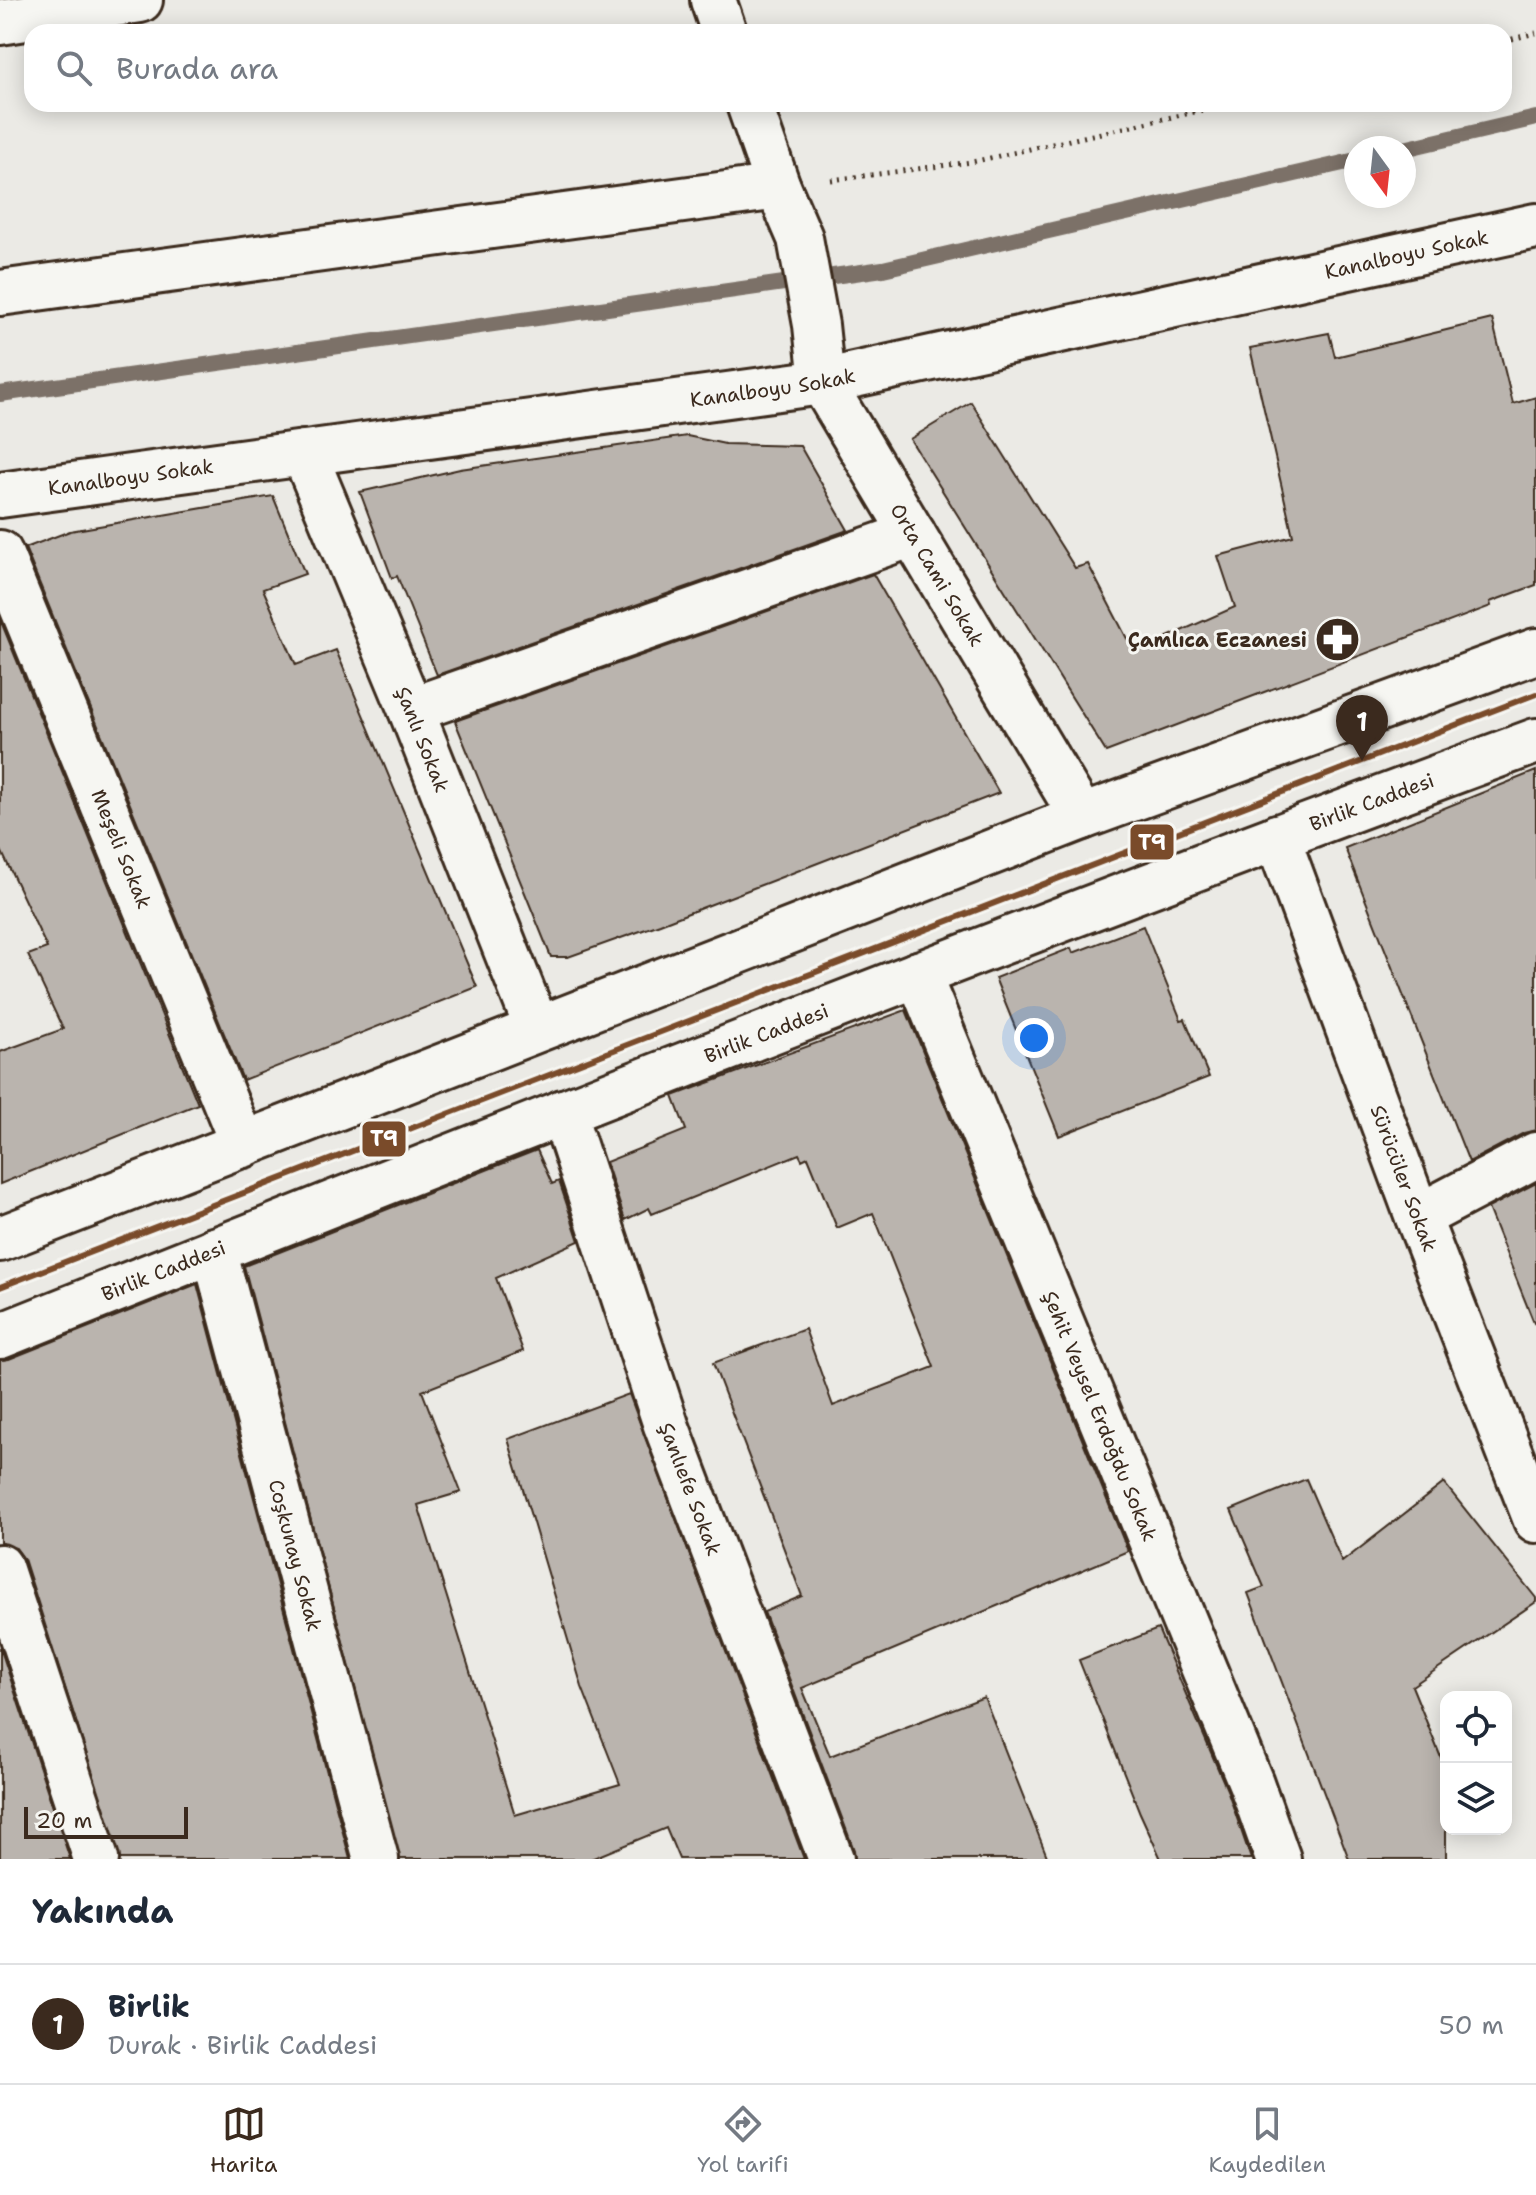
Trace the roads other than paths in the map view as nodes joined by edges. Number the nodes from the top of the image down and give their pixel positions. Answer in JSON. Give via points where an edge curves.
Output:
{"nodes":[{"id":1,"x":140,"y":0,"type":"edge"},
{"id":2,"x":713,"y":0,"type":"edge"},
{"id":3,"x":0,"y":22,"type":"edge"},
{"id":4,"x":721,"y":24,"type":"edge"},
{"id":5,"x":752,"y":112,"type":"edge"},
{"id":6,"x":778,"y":187,"type":"junction"},
{"id":7,"x":1536,"y":226,"type":"edge"},
{"id":8,"x":0,"y":293,"type":"edge"},
{"id":9,"x":822,"y":382,"type":"junction"},
{"id":10,"x":304,"y":453,"type":"junction"},
{"id":11,"x":0,"y":495,"type":"edge"},
{"id":12,"x":913,"y":534,"type":"junction"},
{"id":13,"x":0,"y":553,"type":"edge"},
{"id":14,"x":1536,"y":651,"type":"edge"},
{"id":15,"x":411,"y":710,"type":"junction"},
{"id":16,"x":1536,"y":741,"type":"edge"},
{"id":17,"x":1082,"y":817,"type":"junction"},
{"id":18,"x":1277,"y":837,"type":"junction"},
{"id":19,"x":918,"y":974,"type":"junction"},
{"id":20,"x":537,"y":1028,"type":"junction"},
{"id":21,"x":563,"y":1112,"type":"junction"},
{"id":22,"x":243,"y":1145,"type":"junction"},
{"id":23,"x":1536,"y":1155,"type":"edge"},
{"id":24,"x":1418,"y":1217,"type":"junction"},
{"id":25,"x":0,"y":1239,"type":"edge"},
{"id":26,"x":214,"y":1250,"type":"junction"},
{"id":27,"x":0,"y":1336,"type":"edge"},
{"id":28,"x":1536,"y":1520,"type":"edge"},
{"id":29,"x":0,"y":1567,"type":"edge"},
{"id":30,"x":96,"y":1859,"type":"edge"},
{"id":31,"x":376,"y":1859,"type":"edge"},
{"id":32,"x":831,"y":1859,"type":"edge"},
{"id":33,"x":1278,"y":1859,"type":"edge"}],
"edges":[{"from":1,"to":3,"type":"street"},
{"from":2,"to":4,"type":"street"},
{"from":5,"to":6,"type":"street","name":"Orta Cami Sokak"},
{"from":6,"to":8,"type":"street"},
{"from":6,"to":9,"type":"street","name":"Orta Cami Sokak","via":[[800,238]]},
{"from":7,"to":9,"type":"street","name":"Kanalboyu Sokak"},
{"from":9,"to":10,"type":"street","name":"Kanalboyu Sokak"},
{"from":9,"to":12,"type":"street","name":"Orta Cami Sokak"},
{"from":10,"to":11,"type":"street","name":"Kanalboyu Sokak"},
{"from":10,"to":15,"type":"street","name":"Şanlı Sokak"},
{"from":12,"to":15,"type":"street"},
{"from":12,"to":17,"type":"street","name":"Orta Cami Sokak"},
{"from":13,"to":22,"type":"street","name":"Meşeli Sokak"},
{"from":14,"to":17,"type":"street"},
{"from":15,"to":20,"type":"street","name":"Şanlı Sokak"},
{"from":16,"to":18,"type":"street","name":"Birlik Caddesi"},
{"from":17,"to":20,"type":"street"},
{"from":18,"to":19,"type":"street","name":"Birlik Caddesi"},
{"from":18,"to":24,"type":"street","name":"Sürücüler Sokak"},
{"from":19,"to":21,"type":"street","name":"Birlik Caddesi"},
{"from":19,"to":33,"type":"street","name":"Şehit Veysel Erdoğdu Sokak"},
{"from":20,"to":22,"type":"street"},
{"from":21,"to":26,"type":"street","name":"Birlik Caddesi"},
{"from":21,"to":32,"type":"street","name":"Şanlıefe Sokak","via":[[666,1425]]},
{"from":22,"to":25,"type":"street"},
{"from":23,"to":24,"type":"street"},
{"from":24,"to":28,"type":"street","name":"Sürücüler Sokak"},
{"from":26,"to":27,"type":"street","name":"Birlik Caddesi"},
{"from":26,"to":31,"type":"street","name":"Coşkunay Sokak"},
{"from":29,"to":30,"type":"street"}]}
